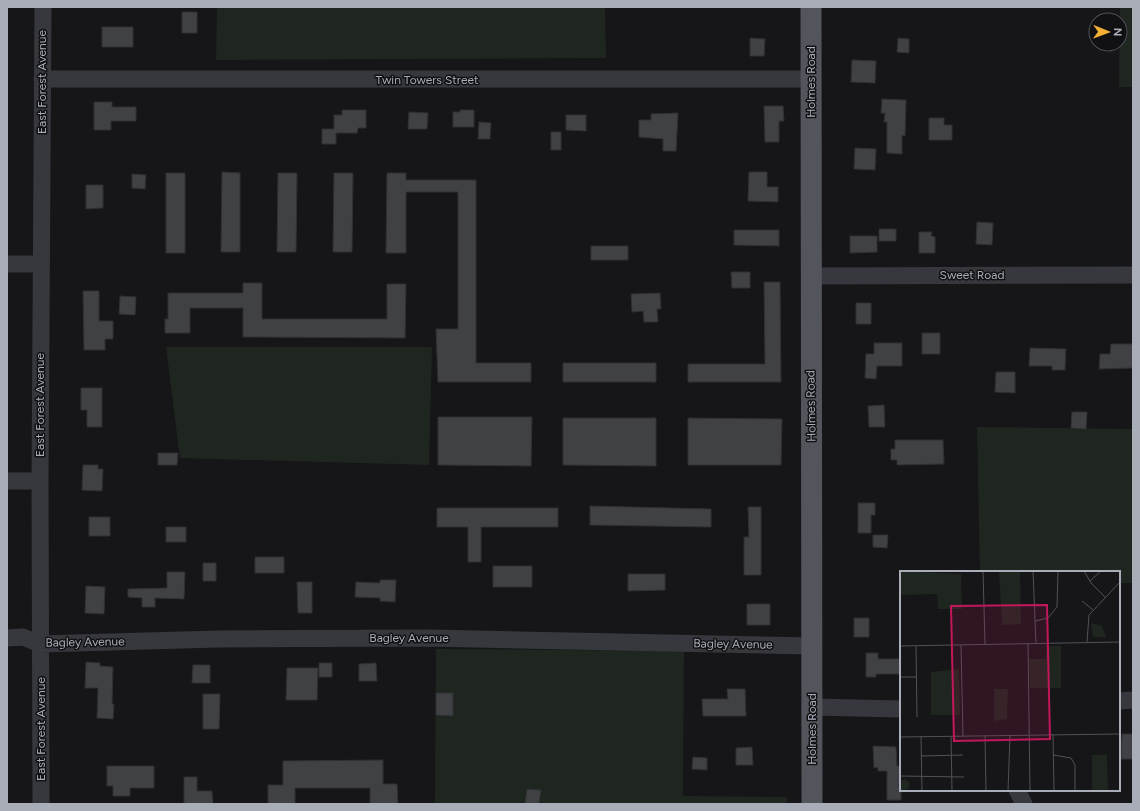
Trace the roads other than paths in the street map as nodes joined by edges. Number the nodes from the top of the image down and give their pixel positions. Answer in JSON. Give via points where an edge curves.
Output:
{"nodes":[{"id":1,"x":42,"y":7,"type":"edge"},
{"id":2,"x":811,"y":7,"type":"edge"},
{"id":3,"x":42,"y":79,"type":"junction"},
{"id":4,"x":811,"y":80,"type":"junction"},
{"id":5,"x":7,"y":264,"type":"edge"},
{"id":6,"x":40,"y":264,"type":"junction"},
{"id":7,"x":1133,"y":275,"type":"edge"},
{"id":8,"x":810,"y":276,"type":"junction"},
{"id":9,"x":7,"y":480,"type":"edge"},
{"id":10,"x":40,"y":481,"type":"junction"},
{"id":11,"x":7,"y":638,"type":"edge"},
{"id":12,"x":40,"y":644,"type":"junction"},
{"id":13,"x":811,"y":646,"type":"junction"},
{"id":14,"x":1133,"y":700,"type":"edge"},
{"id":15,"x":1120,"y":701,"type":"edge"},
{"id":16,"x":812,"y":707,"type":"junction"},
{"id":17,"x":900,"y":708,"type":"edge"},
{"id":18,"x":1018,"y":791,"type":"edge"},
{"id":19,"x":41,"y":804,"type":"edge"},
{"id":20,"x":812,"y":804,"type":"edge"},
{"id":21,"x":1024,"y":804,"type":"edge"}],
"edges":[{"from":1,"to":3,"type":"street","name":"East Forest Avenue"},
{"from":2,"to":4,"type":"main road","name":"Holmes Road"},
{"from":3,"to":4,"type":"street","name":"Twin Towers Street"},
{"from":3,"to":6,"type":"street","name":"East Forest Avenue"},
{"from":4,"to":8,"type":"main road","name":"Holmes Road"},
{"from":5,"to":6,"type":"street"},
{"from":6,"to":10,"type":"street","name":"East Forest Avenue"},
{"from":7,"to":8,"type":"street","name":"Sweet Road"},
{"from":8,"to":13,"type":"main road","name":"Holmes Road"},
{"from":9,"to":10,"type":"street"},
{"from":10,"to":12,"type":"street","name":"East Forest Avenue"},
{"from":11,"to":12,"type":"street","name":"Bagley Avenue","via":[[23,637]]},
{"from":12,"to":13,"type":"street","name":"Bagley Avenue","via":[[218,639],[430,638]]},
{"from":12,"to":19,"type":"street","name":"East Forest Avenue"},
{"from":13,"to":16,"type":"main road","name":"Holmes Road"},
{"from":14,"to":15,"type":"street"},
{"from":16,"to":17,"type":"street"},
{"from":16,"to":20,"type":"main road","name":"Holmes Road"},
{"from":18,"to":21,"type":"street"}]}
